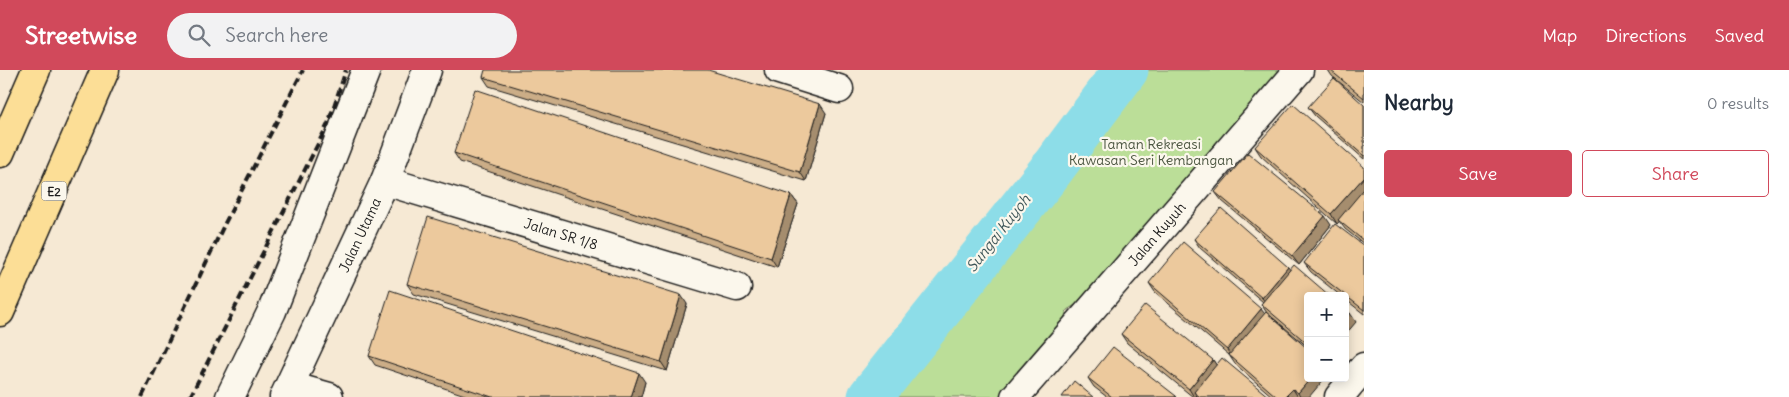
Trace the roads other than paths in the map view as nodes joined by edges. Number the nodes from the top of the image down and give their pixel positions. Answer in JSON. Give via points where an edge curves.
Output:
{"nodes":[{"id":1,"x":36,"y":70,"type":"edge"},
{"id":2,"x":105,"y":70,"type":"edge"},
{"id":3,"x":366,"y":70,"type":"edge"},
{"id":4,"x":427,"y":70,"type":"edge"},
{"id":5,"x":779,"y":70,"type":"edge"},
{"id":6,"x":1299,"y":70,"type":"edge"},
{"id":7,"x":839,"y":89,"type":"dead end"},
{"id":8,"x":0,"y":153,"type":"edge"},
{"id":9,"x":385,"y":181,"type":"junction"},
{"id":10,"x":737,"y":287,"type":"dead end"},
{"id":11,"x":0,"y":312,"type":"edge"},
{"id":12,"x":1362,"y":373,"type":"edge"},
{"id":13,"x":287,"y":391,"type":"edge"},
{"id":14,"x":230,"y":397,"type":"edge"},
{"id":15,"x":330,"y":397,"type":"edge"},
{"id":16,"x":1015,"y":397,"type":"edge"},
{"id":17,"x":1339,"y":397,"type":"edge"}],
"edges":[{"from":1,"to":8,"type":"highway"},
{"from":2,"to":11,"type":"highway","number":"E2"},
{"from":3,"to":14,"type":"street","via":[[272,311]]},
{"from":4,"to":9,"type":"street","name":"Jalan Utama"},
{"from":5,"to":7,"type":"street"},
{"from":6,"to":16,"type":"street","name":"Jalan Kuyuh"},
{"from":9,"to":10,"type":"street","name":"Jalan SR 1/8"},
{"from":9,"to":13,"type":"street","name":"Jalan Utama"},
{"from":12,"to":17,"type":"street"},
{"from":13,"to":15,"type":"street"}]}
